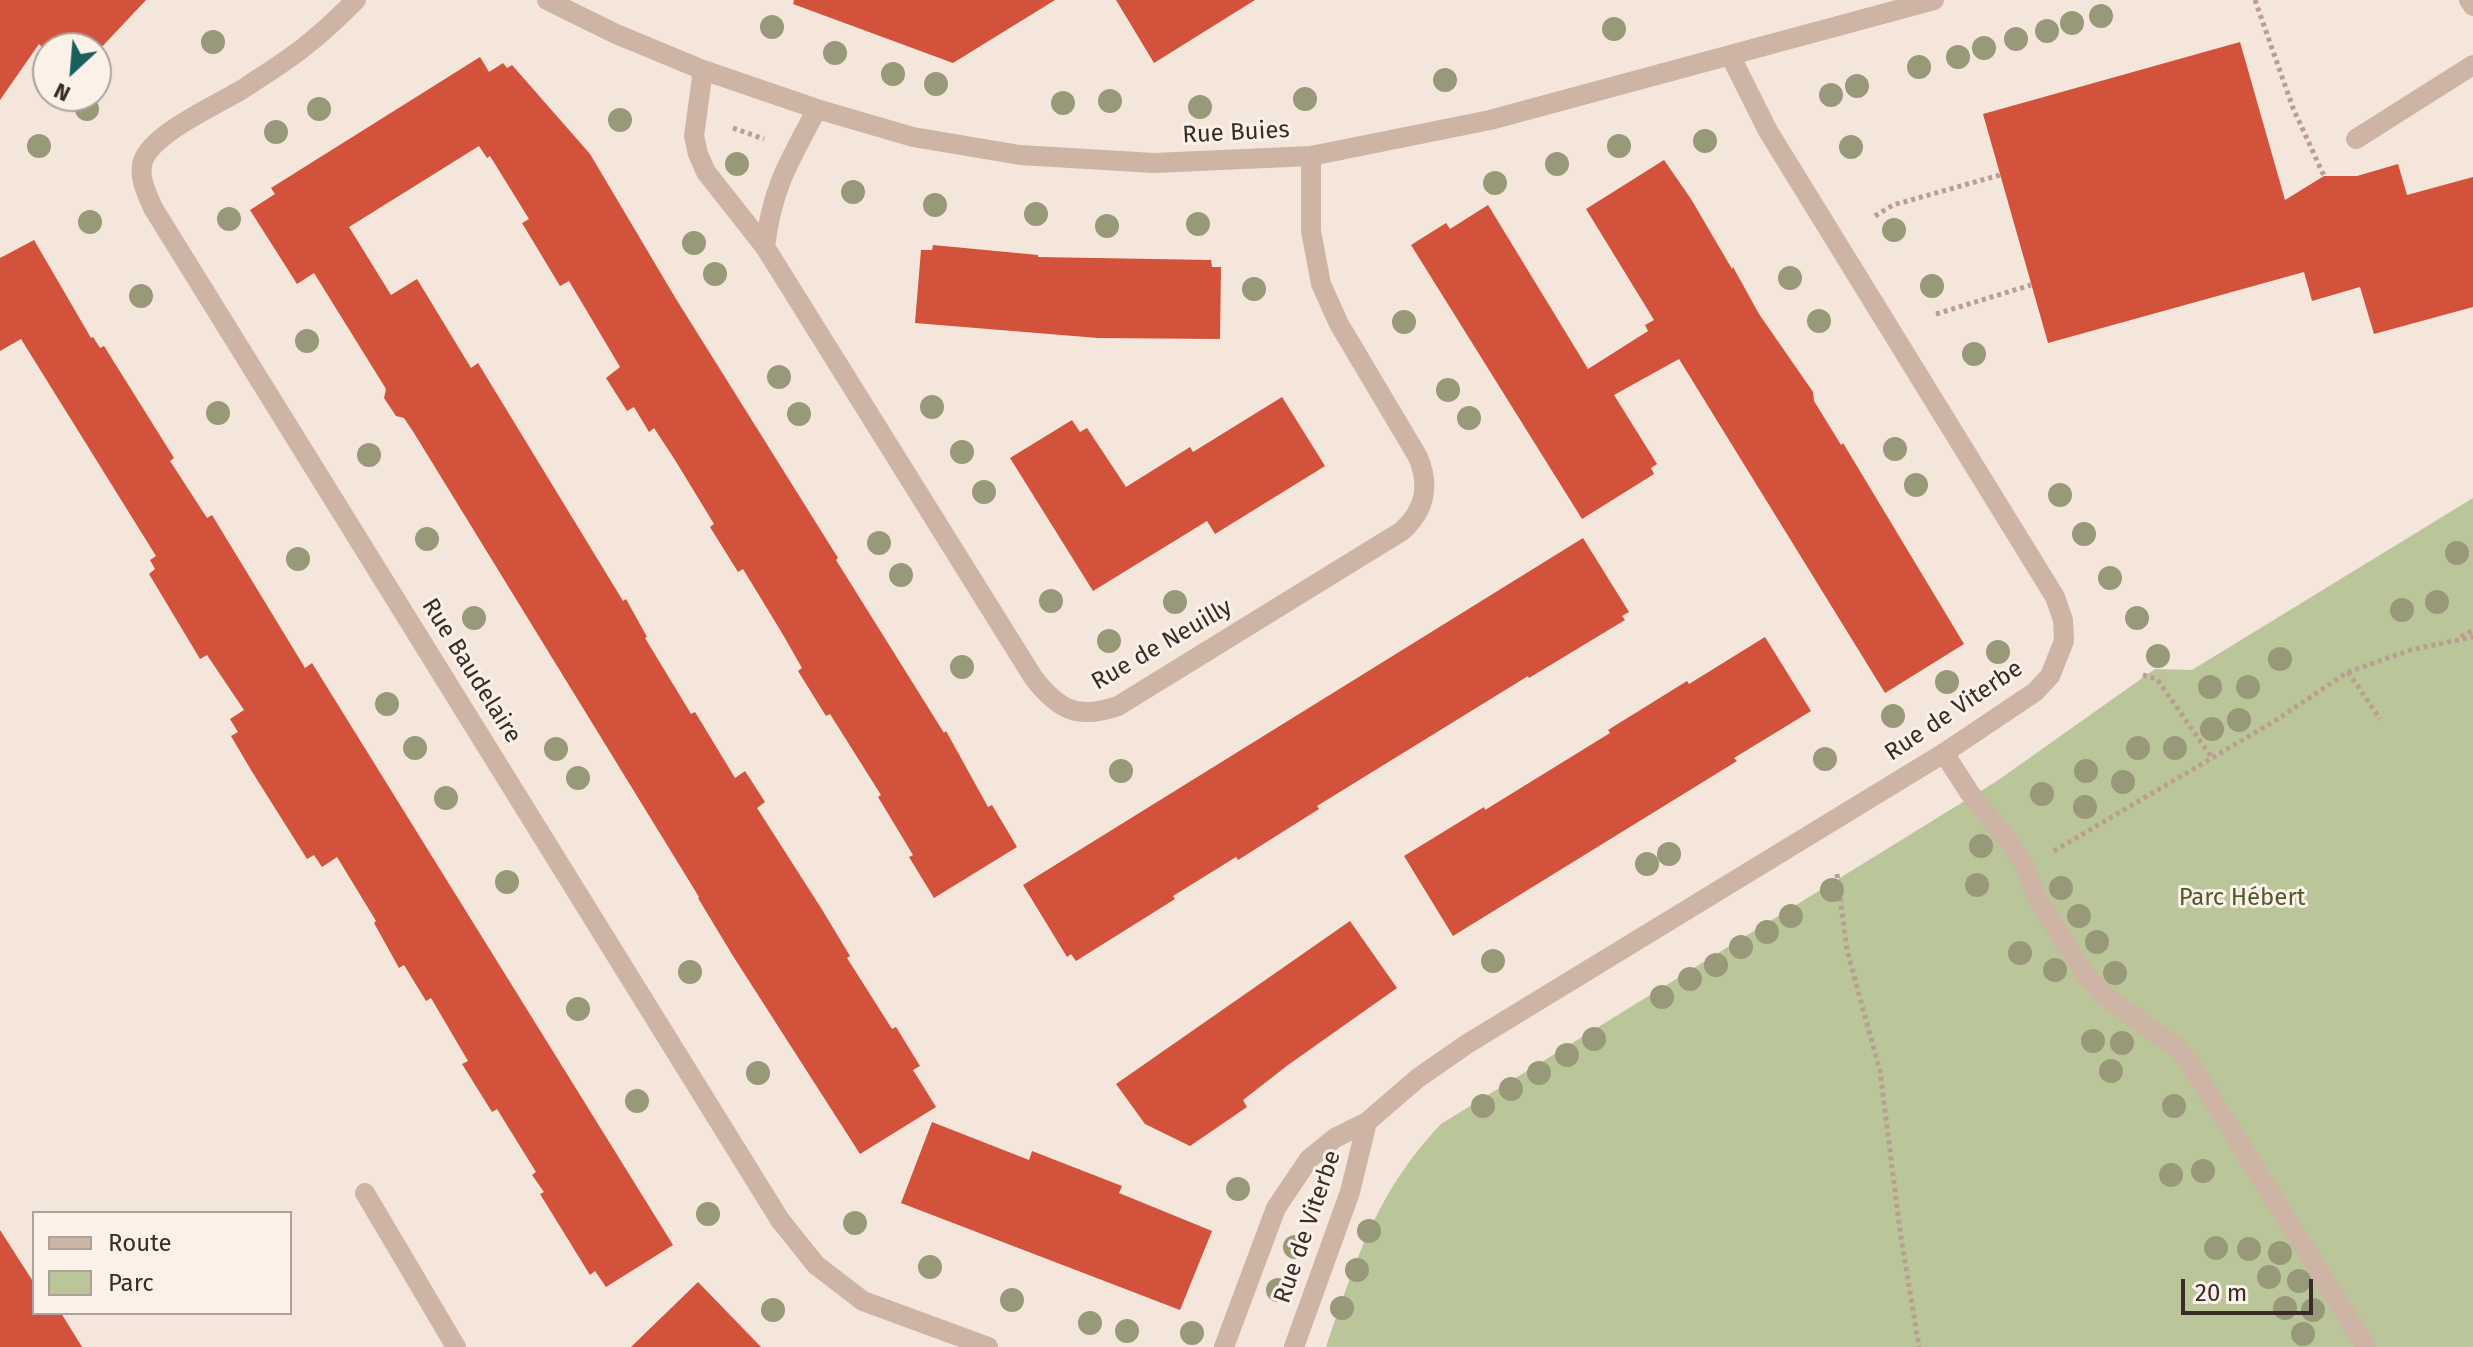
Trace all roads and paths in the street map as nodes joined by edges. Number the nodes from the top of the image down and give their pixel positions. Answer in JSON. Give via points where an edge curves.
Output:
{"nodes":[{"id":1,"x":356,"y":0,"type":"edge"},
{"id":2,"x":547,"y":0,"type":"edge"},
{"id":3,"x":1934,"y":0,"type":"edge"},
{"id":4,"x":2255,"y":0,"type":"edge"},
{"id":5,"x":2469,"y":0,"type":"edge"},
{"id":6,"x":2473,"y":6,"type":"edge"},
{"id":7,"x":1731,"y":57,"type":"junction"},
{"id":8,"x":2473,"y":65,"type":"edge"},
{"id":9,"x":703,"y":70,"type":"junction"},
{"id":10,"x":817,"y":109,"type":"junction"},
{"id":11,"x":733,"y":128,"type":"dead end"},
{"id":12,"x":2356,"y":139,"type":"dead end"},
{"id":13,"x":769,"y":140,"type":"dead end"},
{"id":14,"x":1311,"y":156,"type":"junction"},
{"id":15,"x":2000,"y":175,"type":"dead end"},
{"id":16,"x":2324,"y":176,"type":"dead end"},
{"id":17,"x":1875,"y":216,"type":"dead end"},
{"id":18,"x":765,"y":247,"type":"junction"},
{"id":19,"x":2031,"y":285,"type":"dead end"},
{"id":20,"x":1936,"y":314,"type":"dead end"},
{"id":21,"x":2473,"y":630,"type":"edge"},
{"id":22,"x":2473,"y":637,"type":"edge"},
{"id":23,"x":2457,"y":640,"type":"junction"},
{"id":24,"x":2348,"y":672,"type":"junction"},
{"id":25,"x":2143,"y":675,"type":"dead end"},
{"id":26,"x":2380,"y":719,"type":"dead end"},
{"id":27,"x":1944,"y":753,"type":"junction"},
{"id":28,"x":2212,"y":758,"type":"junction"},
{"id":29,"x":2025,"y":866,"type":"junction"},
{"id":30,"x":1837,"y":874,"type":"dead end"},
{"id":31,"x":1367,"y":1122,"type":"junction"},
{"id":32,"x":365,"y":1193,"type":"dead end"},
{"id":33,"x":456,"y":1347,"type":"edge"},
{"id":34,"x":988,"y":1347,"type":"edge"},
{"id":35,"x":1224,"y":1347,"type":"edge"},
{"id":36,"x":1294,"y":1347,"type":"edge"},
{"id":37,"x":1919,"y":1347,"type":"edge"},
{"id":38,"x":2366,"y":1347,"type":"edge"}],
"edges":[{"from":1,"to":34,"type":"street","name":"Rue Baudelaire","via":[[295,54],[149,151],[142,174],[153,208],[787,1230],[816,1265],[863,1301]]},
{"from":2,"to":9,"type":"street","name":"Rue Buies"},
{"from":3,"to":7,"type":"street","name":"Rue Buies"},
{"from":4,"to":16,"type":"path","via":[[2293,108]]},
{"from":5,"to":6,"type":"street"},
{"from":7,"to":14,"type":"street","name":"Rue Buies","via":[[1490,120]]},
{"from":7,"to":27,"type":"street","name":"Rue de Viterbe","via":[[1768,131],[2055,597],[2063,620],[2064,641],[2050,676],[2035,692]]},
{"from":8,"to":12,"type":"street"},
{"from":9,"to":10,"type":"street","name":"Rue Buies"},
{"from":9,"to":18,"type":"street","name":"Rue de Neuilly","via":[[694,136],[698,154],[706,172]]},
{"from":10,"to":14,"type":"street","name":"Rue Buies","via":[[913,137],[1020,155],[1154,163]]},
{"from":10,"to":18,"type":"street","via":[[774,192]]},
{"from":11,"to":13,"type":"path"},
{"from":14,"to":18,"type":"street","name":"Rue de Neuilly","via":[[1311,231],[1321,284],[1418,457],[1425,473],[1420,508],[1402,531],[1099,713],[1069,709],[1033,677]]},
{"from":15,"to":17,"type":"path","via":[[1893,205]]},
{"from":19,"to":20,"type":"path"},
{"from":21,"to":23,"type":"path"},
{"from":22,"to":23,"type":"path"},
{"from":23,"to":24,"type":"path"},
{"from":24,"to":26,"type":"path"},
{"from":24,"to":28,"type":"path"},
{"from":25,"to":28,"type":"path","via":[[2157,679]]},
{"from":27,"to":29,"type":"street"},
{"from":27,"to":31,"type":"street","name":"Rue de Viterbe","via":[[1467,1044]]},
{"from":28,"to":29,"type":"path"},
{"from":29,"to":38,"type":"street","via":[[2035,895],[2084,973],[2103,995],[2189,1062]]},
{"from":30,"to":37,"type":"path","via":[[1847,950],[1880,1071]]},
{"from":31,"to":35,"type":"street","name":"Rue de Viterbe","via":[[1309,1159],[1276,1208]]},
{"from":31,"to":36,"type":"street","name":"Rue de Viterbe","via":[[1350,1192]]},
{"from":32,"to":33,"type":"street"}]}
